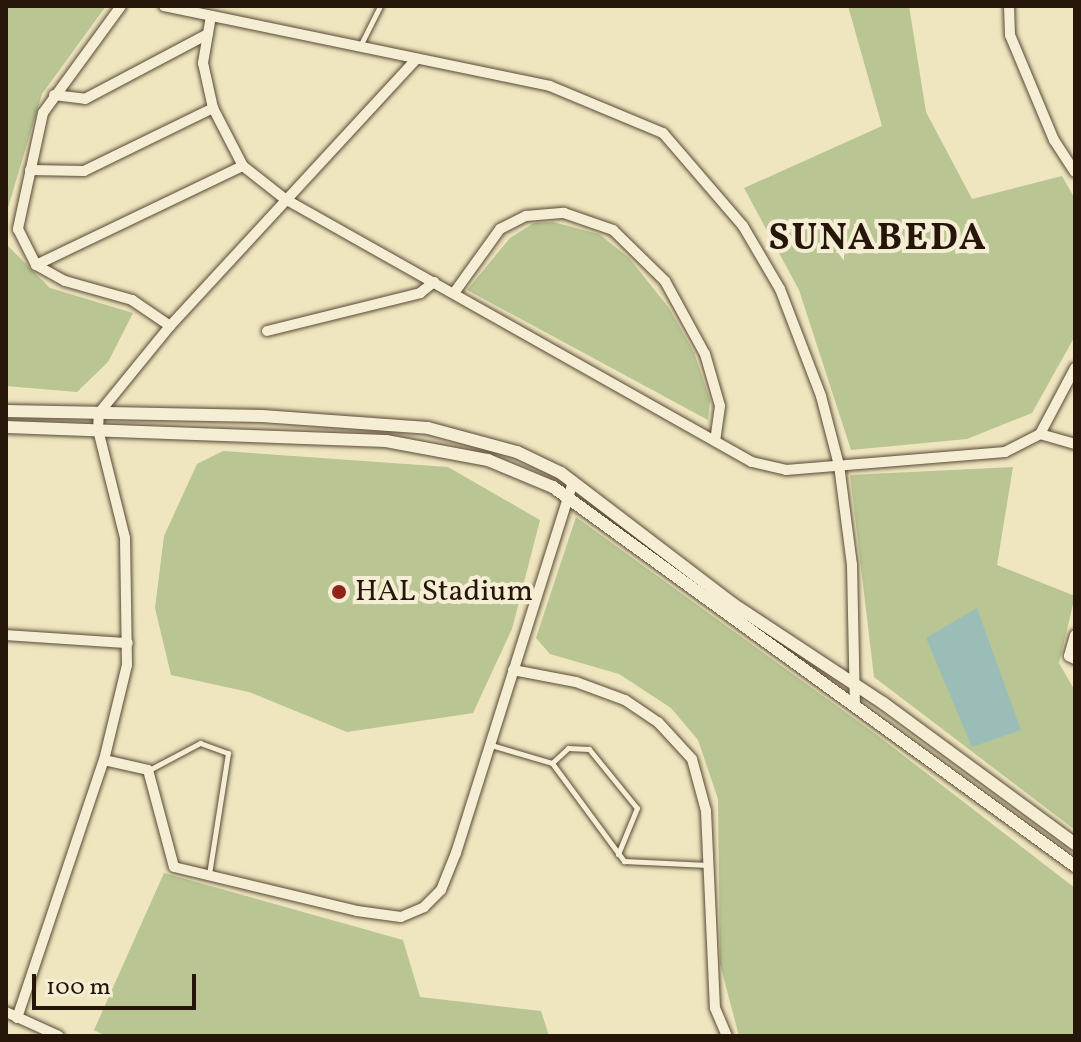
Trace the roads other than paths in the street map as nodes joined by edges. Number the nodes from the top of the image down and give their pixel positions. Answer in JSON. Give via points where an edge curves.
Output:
{"nodes":[{"id":1,"x":121,"y":6,"type":"edge"},
{"id":2,"x":164,"y":6,"type":"edge"},
{"id":3,"x":380,"y":6,"type":"edge"},
{"id":4,"x":1009,"y":6,"type":"edge"},
{"id":5,"x":199,"y":9,"type":"edge"},
{"id":6,"x":211,"y":16,"type":"junction"},
{"id":7,"x":208,"y":34,"type":"junction"},
{"id":8,"x":360,"y":47,"type":"junction"},
{"id":9,"x":416,"y":59,"type":"junction"},
{"id":10,"x":54,"y":95,"type":"junction"},
{"id":11,"x":213,"y":108,"type":"junction"},
{"id":12,"x":243,"y":166,"type":"junction"},
{"id":13,"x":30,"y":170,"type":"junction"},
{"id":14,"x":1075,"y":172,"type":"edge"},
{"id":15,"x":285,"y":199,"type":"junction"},
{"id":16,"x":36,"y":265,"type":"junction"},
{"id":17,"x":434,"y":282,"type":"junction"},
{"id":18,"x":454,"y":293,"type":"junction"},
{"id":19,"x":170,"y":326,"type":"junction"},
{"id":20,"x":267,"y":331,"type":"dead end"},
{"id":21,"x":1075,"y":368,"type":"edge"},
{"id":22,"x":6,"y":411,"type":"edge"},
{"id":23,"x":99,"y":413,"type":"junction"},
{"id":24,"x":6,"y":427,"type":"edge"},
{"id":25,"x":98,"y":430,"type":"junction"},
{"id":26,"x":1040,"y":434,"type":"junction"},
{"id":27,"x":715,"y":441,"type":"junction"},
{"id":28,"x":1075,"y":444,"type":"edge"},
{"id":29,"x":839,"y":465,"type":"junction"},
{"id":30,"x":573,"y":482,"type":"junction"},
{"id":31,"x":568,"y":498,"type":"junction"},
{"id":32,"x":6,"y":635,"type":"edge"},
{"id":33,"x":1075,"y":635,"type":"edge"},
{"id":34,"x":128,"y":643,"type":"junction"},
{"id":35,"x":1075,"y":659,"type":"edge"},
{"id":36,"x":513,"y":670,"type":"junction"},
{"id":37,"x":858,"y":686,"type":"junction"},
{"id":38,"x":855,"y":703,"type":"junction"},
{"id":39,"x":490,"y":744,"type":"junction"},
{"id":40,"x":104,"y":760,"type":"junction"},
{"id":41,"x":552,"y":763,"type":"junction"},
{"id":42,"x":148,"y":770,"type":"junction"},
{"id":43,"x":1075,"y":844,"type":"edge"},
{"id":44,"x":618,"y":854,"type":"junction"},
{"id":45,"x":708,"y":865,"type":"junction"},
{"id":46,"x":1075,"y":866,"type":"edge"},
{"id":47,"x":209,"y":876,"type":"junction"},
{"id":48,"x":6,"y":1012,"type":"edge"},
{"id":49,"x":17,"y":1018,"type":"junction"},
{"id":50,"x":59,"y":1036,"type":"edge"},
{"id":51,"x":727,"y":1036,"type":"edge"}],
"edges":[{"from":1,"to":10,"type":"street"},
{"from":2,"to":5,"type":"street"},
{"from":3,"to":8,"type":"lane"},
{"from":4,"to":14,"type":"street","via":[[1010,35],[1054,140]]},
{"from":5,"to":6,"type":"street"},
{"from":6,"to":7,"type":"street"},
{"from":6,"to":8,"type":"street"},
{"from":7,"to":10,"type":"street","via":[[85,99]]},
{"from":7,"to":11,"type":"street","via":[[203,63]]},
{"from":8,"to":9,"type":"street"},
{"from":9,"to":15,"type":"street"},
{"from":9,"to":29,"type":"street","via":[[550,86],[663,133],[743,226],[780,289]]},
{"from":10,"to":13,"type":"street","via":[[43,113]]},
{"from":11,"to":12,"type":"street"},
{"from":11,"to":13,"type":"street","via":[[84,171]]},
{"from":12,"to":15,"type":"street"},
{"from":12,"to":16,"type":"street"},
{"from":13,"to":16,"type":"street","via":[[18,229]]},
{"from":15,"to":17,"type":"street"},
{"from":15,"to":19,"type":"street"},
{"from":16,"to":19,"type":"street","via":[[65,281],[132,300]]},
{"from":17,"to":18,"type":"street"},
{"from":17,"to":20,"type":"street","via":[[420,293]]},
{"from":18,"to":27,"type":"street"},
{"from":18,"to":27,"type":"street","via":[[500,229],[526,216],[564,213],[613,230],[665,281],[705,354],[720,406]]},
{"from":19,"to":23,"type":"street"},
{"from":21,"to":26,"type":"street"},
{"from":22,"to":23,"type":"street"},
{"from":23,"to":25,"type":"street"},
{"from":23,"to":30,"type":"street","via":[[428,428],[517,452]]},
{"from":24,"to":25,"type":"street"},
{"from":25,"to":31,"type":"street","via":[[428,446],[488,460]]},
{"from":25,"to":34,"type":"street","via":[[125,538]]},
{"from":26,"to":28,"type":"street"},
{"from":26,"to":29,"type":"street","via":[[1005,452]]},
{"from":27,"to":29,"type":"street","via":[[752,462],[786,470]]},
{"from":29,"to":37,"type":"street"},
{"from":30,"to":31,"type":"street"},
{"from":30,"to":37,"type":"street","via":[[733,604]]},
{"from":31,"to":36,"type":"street"},
{"from":31,"to":38,"type":"street","via":[[734,624]]},
{"from":32,"to":34,"type":"street"},
{"from":33,"to":35,"type":"street","via":[[1069,656]]},
{"from":34,"to":40,"type":"street"},
{"from":36,"to":39,"type":"street"},
{"from":36,"to":45,"type":"street","via":[[576,682],[625,700],[658,722],[692,759],[706,811]]},
{"from":37,"to":38,"type":"street"},
{"from":37,"to":43,"type":"street"},
{"from":38,"to":46,"type":"street"},
{"from":39,"to":41,"type":"lane"},
{"from":39,"to":47,"type":"street","via":[[441,890],[424,907],[401,917],[357,911]]},
{"from":40,"to":42,"type":"street"},
{"from":40,"to":49,"type":"street"},
{"from":41,"to":44,"type":"lane"},
{"from":41,"to":44,"type":"lane","via":[[568,748],[589,749],[637,808]]},
{"from":42,"to":47,"type":"street","via":[[174,867]]},
{"from":42,"to":47,"type":"lane","via":[[200,743],[228,753]]},
{"from":44,"to":45,"type":"lane","via":[[624,861]]},
{"from":45,"to":51,"type":"street","via":[[715,1008]]},
{"from":48,"to":49,"type":"street"},
{"from":49,"to":50,"type":"street"}]}
